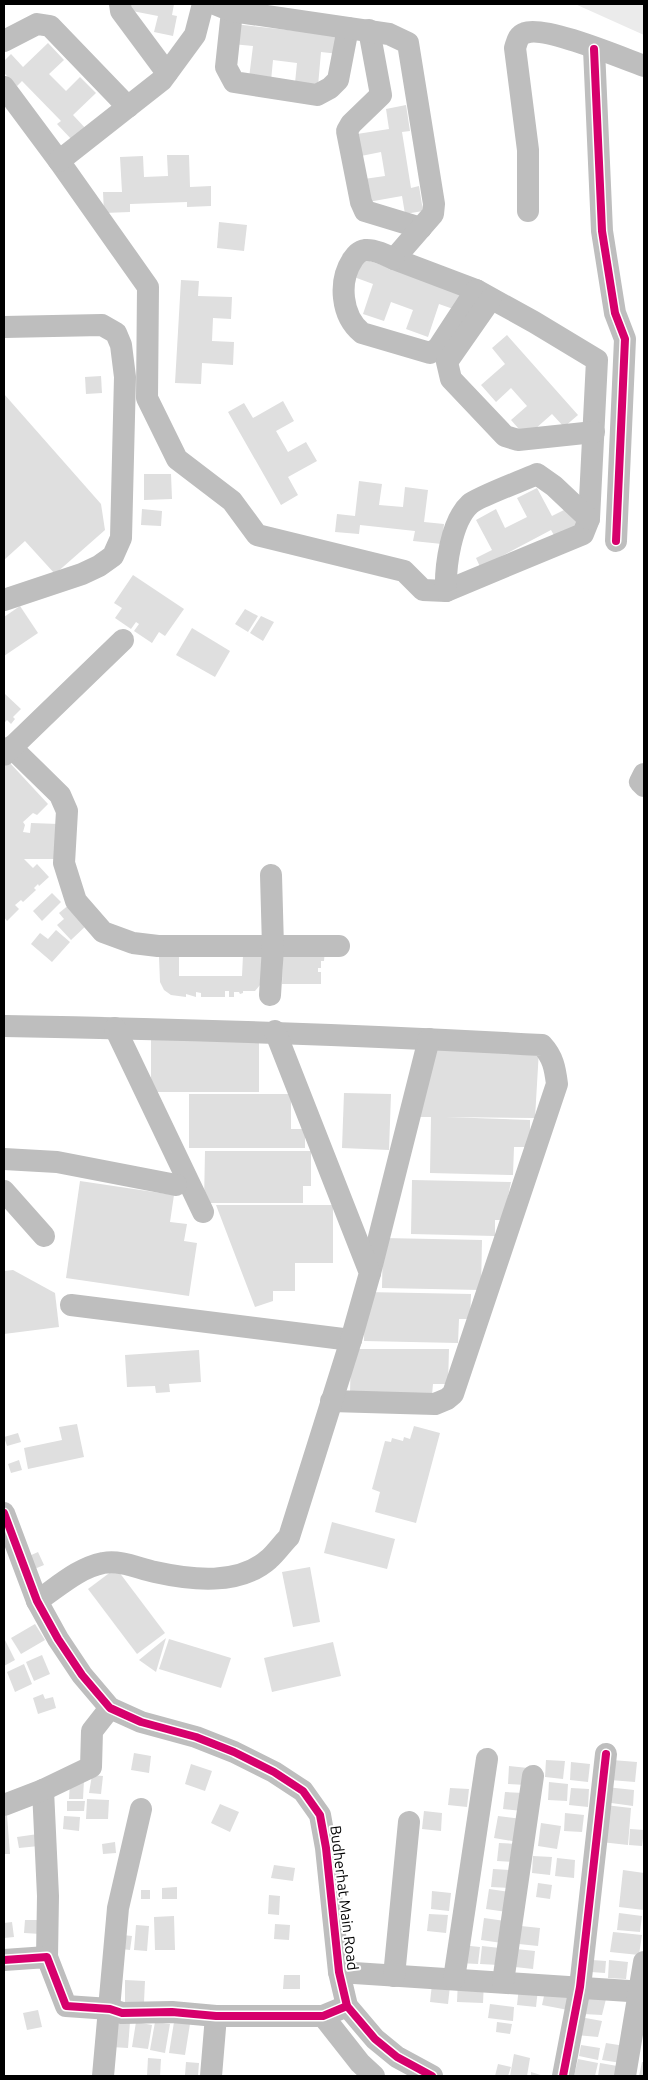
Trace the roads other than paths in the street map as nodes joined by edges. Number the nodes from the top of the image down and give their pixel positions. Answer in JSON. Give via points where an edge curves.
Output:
{"nodes":[{"id":1,"x":120,"y":4,"type":"edge"},
{"id":2,"x":203,"y":4,"type":"edge"},
{"id":3,"x":224,"y":7,"type":"edge"},
{"id":4,"x":359,"y":29,"type":"junction"},
{"id":5,"x":4,"y":42,"type":"edge"},
{"id":6,"x":594,"y":49,"type":"junction"},
{"id":7,"x":644,"y":66,"type":"edge"},
{"id":8,"x":167,"y":73,"type":"junction"},
{"id":9,"x":4,"y":87,"type":"edge"},
{"id":10,"x":381,"y":95,"type":"junction"},
{"id":11,"x":417,"y":102,"type":"junction"},
{"id":12,"x":128,"y":106,"type":"junction"},
{"id":13,"x":60,"y":161,"type":"junction"},
{"id":14,"x":528,"y":211,"type":"dead end"},
{"id":15,"x":421,"y":228,"type":"junction"},
{"id":16,"x":394,"y":259,"type":"junction"},
{"id":17,"x":483,"y":294,"type":"junction"},
{"id":18,"x":4,"y":327,"type":"edge"},
{"id":19,"x":594,"y":432,"type":"junction"},
{"id":20,"x":589,"y":519,"type":"junction"},
{"id":21,"x":616,"y":541,"type":"dead end"},
{"id":22,"x":446,"y":591,"type":"junction"},
{"id":23,"x":4,"y":600,"type":"edge"},
{"id":24,"x":123,"y":640,"type":"dead end"},
{"id":25,"x":7,"y":751,"type":"edge"},
{"id":26,"x":644,"y":774,"type":"edge"},
{"id":27,"x":644,"y":786,"type":"edge"},
{"id":28,"x":271,"y":875,"type":"dead end"},
{"id":29,"x":339,"y":946,"type":"dead end"},
{"id":30,"x":273,"y":947,"type":"junction"},
{"id":31,"x":270,"y":995,"type":"dead end"},
{"id":32,"x":4,"y":1026,"type":"edge"},
{"id":33,"x":115,"y":1028,"type":"junction"},
{"id":34,"x":275,"y":1031,"type":"junction"},
{"id":35,"x":429,"y":1039,"type":"junction"},
{"id":36,"x":4,"y":1159,"type":"edge"},
{"id":37,"x":176,"y":1185,"type":"dead end"},
{"id":38,"x":4,"y":1191,"type":"edge"},
{"id":39,"x":203,"y":1212,"type":"dead end"},
{"id":40,"x":44,"y":1236,"type":"dead end"},
{"id":41,"x":370,"y":1273,"type":"junction"},
{"id":42,"x":70,"y":1305,"type":"dead end"},
{"id":43,"x":352,"y":1340,"type":"junction"},
{"id":44,"x":331,"y":1401,"type":"junction"},
{"id":45,"x":4,"y":1514,"type":"edge"},
{"id":46,"x":9,"y":1546,"type":"edge"},
{"id":47,"x":37,"y":1601,"type":"junction"},
{"id":48,"x":110,"y":1708,"type":"junction"},
{"id":49,"x":606,"y":1754,"type":"dead end"},
{"id":50,"x":487,"y":1759,"type":"dead end"},
{"id":51,"x":533,"y":1776,"type":"dead end"},
{"id":52,"x":43,"y":1790,"type":"junction"},
{"id":53,"x":4,"y":1805,"type":"edge"},
{"id":54,"x":141,"y":1809,"type":"dead end"},
{"id":55,"x":409,"y":1822,"type":"dead end"},
{"id":56,"x":47,"y":1957,"type":"junction"},
{"id":57,"x":4,"y":1960,"type":"edge"},
{"id":58,"x":644,"y":1962,"type":"edge"},
{"id":59,"x":339,"y":1972,"type":"junction"},
{"id":60,"x":394,"y":1976,"type":"junction"},
{"id":61,"x":454,"y":1979,"type":"junction"},
{"id":62,"x":504,"y":1982,"type":"junction"},
{"id":63,"x":580,"y":1987,"type":"junction"},
{"id":64,"x":642,"y":1992,"type":"edge"},
{"id":65,"x":347,"y":2006,"type":"junction"},
{"id":66,"x":110,"y":2009,"type":"junction"},
{"id":67,"x":216,"y":2016,"type":"junction"},
{"id":68,"x":323,"y":2016,"type":"junction"},
{"id":69,"x":426,"y":2075,"type":"edge"},
{"id":70,"x":103,"y":2076,"type":"edge"},
{"id":71,"x":211,"y":2076,"type":"edge"},
{"id":72,"x":374,"y":2076,"type":"edge"},
{"id":73,"x":564,"y":2076,"type":"edge"},
{"id":74,"x":625,"y":2076,"type":"edge"}],
"edges":[{"from":1,"to":8,"type":"street","via":[[121,11]]},
{"from":2,"to":8,"type":"street","via":[[195,35]]},
{"from":3,"to":4,"type":"street"},
{"from":3,"to":4,"type":"street","via":[[226,67],[234,82],[317,95],[338,80]]},
{"from":4,"to":10,"type":"street"},
{"from":4,"to":11,"type":"street","via":[[389,34],[408,43]]},
{"from":5,"to":12,"type":"street","via":[[37,24],[50,26]]},
{"from":6,"to":7,"type":"street"},
{"from":6,"to":14,"type":"street","via":[[557,35],[535,32],[518,38],[515,48],[528,150]]},
{"from":6,"to":21,"type":"street","via":[[602,230],[616,313],[625,339]]},
{"from":8,"to":12,"type":"street"},
{"from":9,"to":13,"type":"street"},
{"from":10,"to":11,"type":"street"},
{"from":10,"to":15,"type":"street","via":[[347,131],[361,202],[366,211]]},
{"from":11,"to":15,"type":"street","via":[[434,204],[433,214]]},
{"from":12,"to":13,"type":"street"},
{"from":13,"to":22,"type":"street","via":[[148,287],[147,398],[177,459],[232,501],[257,535],[404,571],[423,590]]},
{"from":15,"to":16,"type":"street"},
{"from":16,"to":17,"type":"street"},
{"from":16,"to":17,"type":"street","via":[[365,250],[357,254],[348,266],[342,290],[355,328],[362,333],[430,353],[438,348]]},
{"from":17,"to":19,"type":"street","via":[[597,360]]},
{"from":17,"to":19,"type":"street","via":[[447,362],[451,379],[505,436],[518,440]]},
{"from":18,"to":23,"type":"street","via":[[102,325],[116,333],[125,376],[122,538],[112,556],[82,574]]},
{"from":19,"to":20,"type":"street"},
{"from":20,"to":22,"type":"street","via":[[582,534]]},
{"from":20,"to":22,"type":"street","via":[[537,474],[470,504],[456,526],[445,574]]},
{"from":24,"to":25,"type":"street"},
{"from":25,"to":30,"type":"street","via":[[60,795],[67,811],[64,863],[76,900],[103,932],[133,943],[158,946]]},
{"from":26,"to":27,"type":"street","via":[[640,782]]},
{"from":28,"to":30,"type":"street"},
{"from":29,"to":30,"type":"street"},
{"from":30,"to":31,"type":"street"},
{"from":32,"to":33,"type":"street"},
{"from":33,"to":34,"type":"street"},
{"from":33,"to":39,"type":"street"},
{"from":34,"to":35,"type":"street"},
{"from":34,"to":41,"type":"street"},
{"from":35,"to":41,"type":"street"},
{"from":35,"to":44,"type":"street","via":[[542,1045],[555,1064],[557,1084],[453,1394],[435,1404]]},
{"from":36,"to":37,"type":"street","via":[[57,1162]]},
{"from":38,"to":40,"type":"street"},
{"from":41,"to":43,"type":"street"},
{"from":42,"to":43,"type":"street"},
{"from":43,"to":44,"type":"street"},
{"from":44,"to":47,"type":"street","via":[[289,1537],[268,1560],[243,1574],[213,1579],[156,1572],[119,1562],[104,1563],[86,1568]]},
{"from":45,"to":46,"type":"street","name":"Budherhat Main Road"},
{"from":46,"to":47,"type":"street","name":"Budherhat Main Road"},
{"from":47,"to":48,"type":"street","name":"Budherhat Main Road","via":[[82,1675]]},
{"from":48,"to":52,"type":"street","via":[[92,1731],[91,1767]]},
{"from":48,"to":59,"type":"street","name":"Budherhat Main Road","via":[[141,1722],[196,1737],[234,1752],[303,1791],[320,1815]]},
{"from":49,"to":63,"type":"street"},
{"from":50,"to":61,"type":"street"},
{"from":51,"to":62,"type":"street"},
{"from":52,"to":53,"type":"street"},
{"from":52,"to":56,"type":"street"},
{"from":54,"to":66,"type":"street","via":[[118,1908]]},
{"from":55,"to":60,"type":"street"},
{"from":56,"to":57,"type":"street"},
{"from":56,"to":66,"type":"street","via":[[66,2006]]},
{"from":58,"to":64,"type":"street"},
{"from":59,"to":60,"type":"street"},
{"from":59,"to":65,"type":"street","name":"Budherhat Main Road"},
{"from":60,"to":61,"type":"street"},
{"from":61,"to":62,"type":"street"},
{"from":62,"to":63,"type":"street"},
{"from":63,"to":64,"type":"street"},
{"from":63,"to":73,"type":"street"},
{"from":64,"to":74,"type":"street"},
{"from":65,"to":68,"type":"street"},
{"from":65,"to":69,"type":"street","name":"Budherhat Main Road","via":[[375,2040]]},
{"from":66,"to":67,"type":"street","via":[[122,2013],[172,2012]]},
{"from":66,"to":70,"type":"street"},
{"from":67,"to":68,"type":"street"},
{"from":67,"to":71,"type":"street"},
{"from":68,"to":72,"type":"street"}]}
